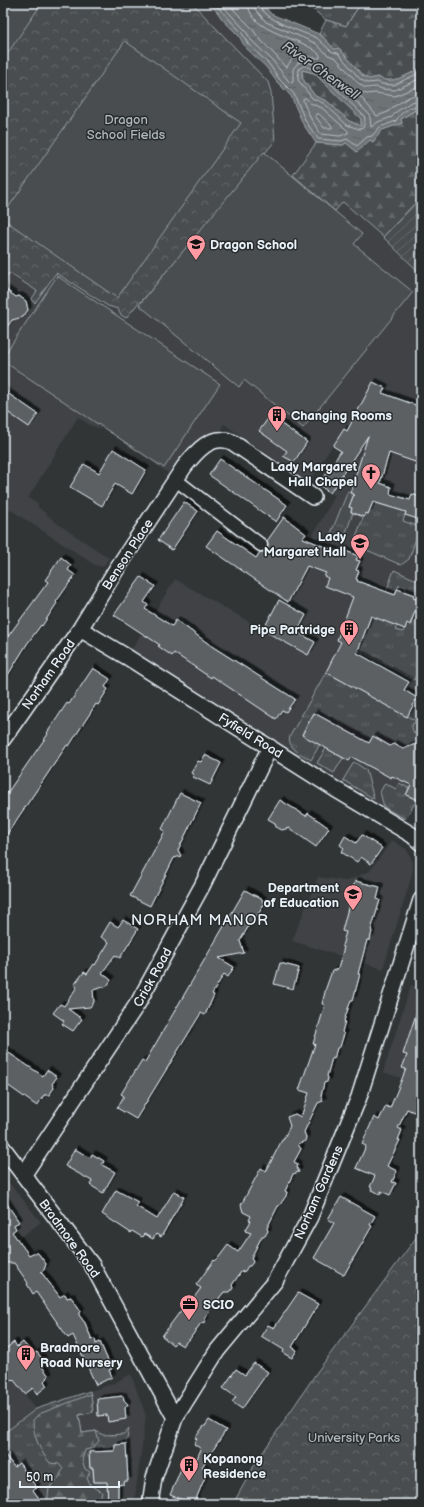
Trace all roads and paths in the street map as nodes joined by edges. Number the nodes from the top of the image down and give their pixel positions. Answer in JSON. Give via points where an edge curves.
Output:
{"nodes":[{"id":1,"x":176,"y":480,"type":"junction"},
{"id":2,"x":313,"y":497,"type":"dead end"},
{"id":3,"x":261,"y":546,"type":"dead end"},
{"id":4,"x":80,"y":629,"type":"junction"},
{"id":5,"x":3,"y":739,"type":"edge"},
{"id":6,"x":270,"y":747,"type":"junction"},
{"id":7,"x":421,"y":843,"type":"edge"},
{"id":8,"x":421,"y":900,"type":"edge"},
{"id":9,"x":3,"y":1148,"type":"edge"},
{"id":10,"x":24,"y":1174,"type":"junction"},
{"id":11,"x":175,"y":1418,"type":"junction"},
{"id":12,"x":150,"y":1504,"type":"edge"}],
"edges":[{"from":1,"to":2,"type":"street","name":"Benson Place","via":[[202,447],[212,441],[226,440]]},
{"from":1,"to":3,"type":"street"},
{"from":1,"to":4,"type":"street","name":"Benson Place"},
{"from":4,"to":5,"type":"street","name":"Norham Road"},
{"from":4,"to":6,"type":"street","name":"Fyfield Road"},
{"from":6,"to":7,"type":"street","name":"Fyfield Road"},
{"from":6,"to":10,"type":"street","name":"Crick Road","via":[[202,886],[138,1003]]},
{"from":8,"to":11,"type":"street","name":"Norham Gardens","via":[[359,1097],[310,1218],[275,1280],[216,1351]]},
{"from":9,"to":10,"type":"street","name":"Bradmore Road"},
{"from":10,"to":11,"type":"street","name":"Bradmore Road","via":[[92,1265]]},
{"from":11,"to":12,"type":"street","name":"Norham Gardens","via":[[154,1478]]}]}
